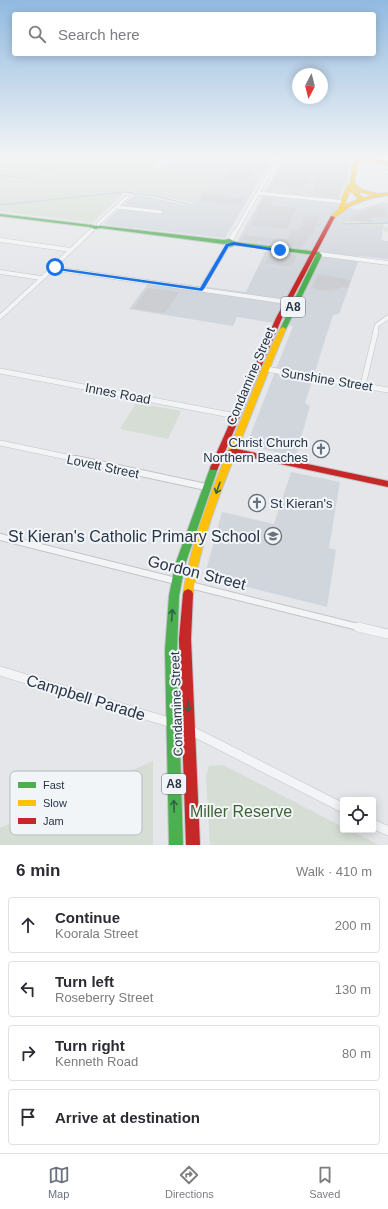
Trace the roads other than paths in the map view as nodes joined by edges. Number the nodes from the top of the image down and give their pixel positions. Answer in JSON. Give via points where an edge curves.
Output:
{"nodes":[{"id":1,"x":256,"y":195,"type":"edge"},
{"id":2,"x":288,"y":195,"type":"edge"},
{"id":3,"x":346,"y":195,"type":"edge"},
{"id":4,"x":361,"y":195,"type":"edge"},
{"id":5,"x":386,"y":195,"type":"edge"},
{"id":6,"x":127,"y":197,"type":"dead end"},
{"id":7,"x":366,"y":200,"type":"junction"},
{"id":8,"x":344,"y":202,"type":"junction"},
{"id":9,"x":117,"y":207,"type":"junction"},
{"id":10,"x":340,"y":211,"type":"junction"},
{"id":11,"x":160,"y":212,"type":"dead end"},
{"id":12,"x":0,"y":215,"type":"edge"},
{"id":13,"x":96,"y":226,"type":"junction"},
{"id":14,"x":331,"y":226,"type":"junction"},
{"id":15,"x":0,"y":240,"type":"edge"},
{"id":16,"x":229,"y":243,"type":"junction"},
{"id":17,"x":71,"y":250,"type":"junction"},
{"id":18,"x":316,"y":254,"type":"junction"},
{"id":19,"x":388,"y":263,"type":"edge"},
{"id":20,"x":54,"y":268,"type":"junction"},
{"id":21,"x":0,"y":272,"type":"edge"},
{"id":22,"x":41,"y":278,"type":"junction"},
{"id":23,"x":202,"y":289,"type":"junction"},
{"id":24,"x":288,"y":302,"type":"junction"},
{"id":25,"x":1,"y":315,"type":"edge"},
{"id":26,"x":388,"y":317,"type":"edge"},
{"id":27,"x":266,"y":369,"type":"junction"},
{"id":28,"x":0,"y":371,"type":"edge"},
{"id":29,"x":363,"y":385,"type":"junction"},
{"id":30,"x":388,"y":390,"type":"edge"},
{"id":31,"x":236,"y":416,"type":"junction"},
{"id":32,"x":0,"y":443,"type":"edge"},
{"id":33,"x":221,"y":449,"type":"junction"},
{"id":34,"x":232,"y":451,"type":"junction"},
{"id":35,"x":388,"y":484,"type":"edge"},
{"id":36,"x":206,"y":487,"type":"junction"},
{"id":37,"x":0,"y":537,"type":"edge"},
{"id":38,"x":176,"y":582,"type":"junction"},
{"id":39,"x":189,"y":585,"type":"junction"},
{"id":40,"x":388,"y":634,"type":"edge"},
{"id":41,"x":0,"y":671,"type":"edge"},
{"id":42,"x":172,"y":723,"type":"junction"},
{"id":43,"x":189,"y":729,"type":"junction"},
{"id":44,"x":340,"y":806,"type":"edge"},
{"id":45,"x":376,"y":825,"type":"edge"},
{"id":46,"x":388,"y":831,"type":"edge"},
{"id":47,"x":176,"y":845,"type":"edge"},
{"id":48,"x":193,"y":845,"type":"edge"}],
"edges":[{"from":1,"to":16,"type":"street"},
{"from":2,"to":8,"type":"street"},
{"from":3,"to":8,"type":"main road"},
{"from":4,"to":7,"type":"main road"},
{"from":5,"to":7,"type":"main road","number":"A8"},
{"from":6,"to":9,"type":"street"},
{"from":7,"to":10,"type":"main road","number":"A8"},
{"from":7,"to":14,"type":"main road","name":"Condamine Street","number":"A8"},
{"from":8,"to":10,"type":"main road"},
{"from":9,"to":11,"type":"street"},
{"from":9,"to":13,"type":"street"},
{"from":10,"to":14,"type":"main road","name":"Condamine Street","number":"A8"},
{"from":12,"to":13,"type":"main road"},
{"from":13,"to":16,"type":"main road"},
{"from":13,"to":17,"type":"street"},
{"from":14,"to":18,"type":"main road","name":"Condamine Street","number":"A8"},
{"from":15,"to":17,"type":"street"},
{"from":16,"to":18,"type":"main road"},
{"from":16,"to":23,"type":"street"},
{"from":17,"to":20,"type":"street"},
{"from":18,"to":19,"type":"street"},
{"from":18,"to":24,"type":"main road","name":"Condamine Street","number":"A8"},
{"from":18,"to":27,"type":"main road","name":"Condamine Street","number":"A8"},
{"from":20,"to":22,"type":"street"},
{"from":20,"to":23,"type":"street"},
{"from":21,"to":22,"type":"street"},
{"from":22,"to":25,"type":"street"},
{"from":23,"to":24,"type":"street"},
{"from":24,"to":31,"type":"main road","name":"Condamine Street","number":"A8"},
{"from":26,"to":29,"type":"street","via":[[377,325]]},
{"from":27,"to":29,"type":"street","name":"Sunshine Street"},
{"from":27,"to":34,"type":"main road","name":"Condamine Street","number":"A8"},
{"from":28,"to":31,"type":"street","name":"Innes Road"},
{"from":29,"to":30,"type":"street","name":"Sunshine Street"},
{"from":31,"to":33,"type":"main road","name":"Condamine Street","number":"A8"},
{"from":32,"to":36,"type":"street","name":"Lovett Street"},
{"from":33,"to":34,"type":"main road"},
{"from":33,"to":36,"type":"main road","name":"Condamine Street","number":"A8"},
{"from":34,"to":35,"type":"main road"},
{"from":34,"to":39,"type":"main road","name":"Condamine Street","number":"A8","one_way":true,"via":[[200,540]]},
{"from":36,"to":38,"type":"main road","name":"Condamine Street","number":"A8"},
{"from":37,"to":38,"type":"street","name":"Gordon Street"},
{"from":38,"to":39,"type":"main road","name":"Gordon Street"},
{"from":42,"to":38,"type":"main road","name":"Condamine Street","number":"A8","one_way":true,"via":[[171,650]]},
{"from":39,"to":40,"type":"street","name":"Gordon Street"},
{"from":39,"to":43,"type":"main road","name":"Condamine Street","number":"A8","one_way":true,"via":[[185,639]]},
{"from":41,"to":42,"type":"street","name":"Campbell Parade"},
{"from":42,"to":43,"type":"main road"},
{"from":47,"to":42,"type":"main road","name":"Condamine Street","number":"A8","one_way":true},
{"from":43,"to":44,"type":"street"},
{"from":43,"to":48,"type":"main road","name":"Condamine Street","number":"A8"},
{"from":45,"to":46,"type":"street"}]}
